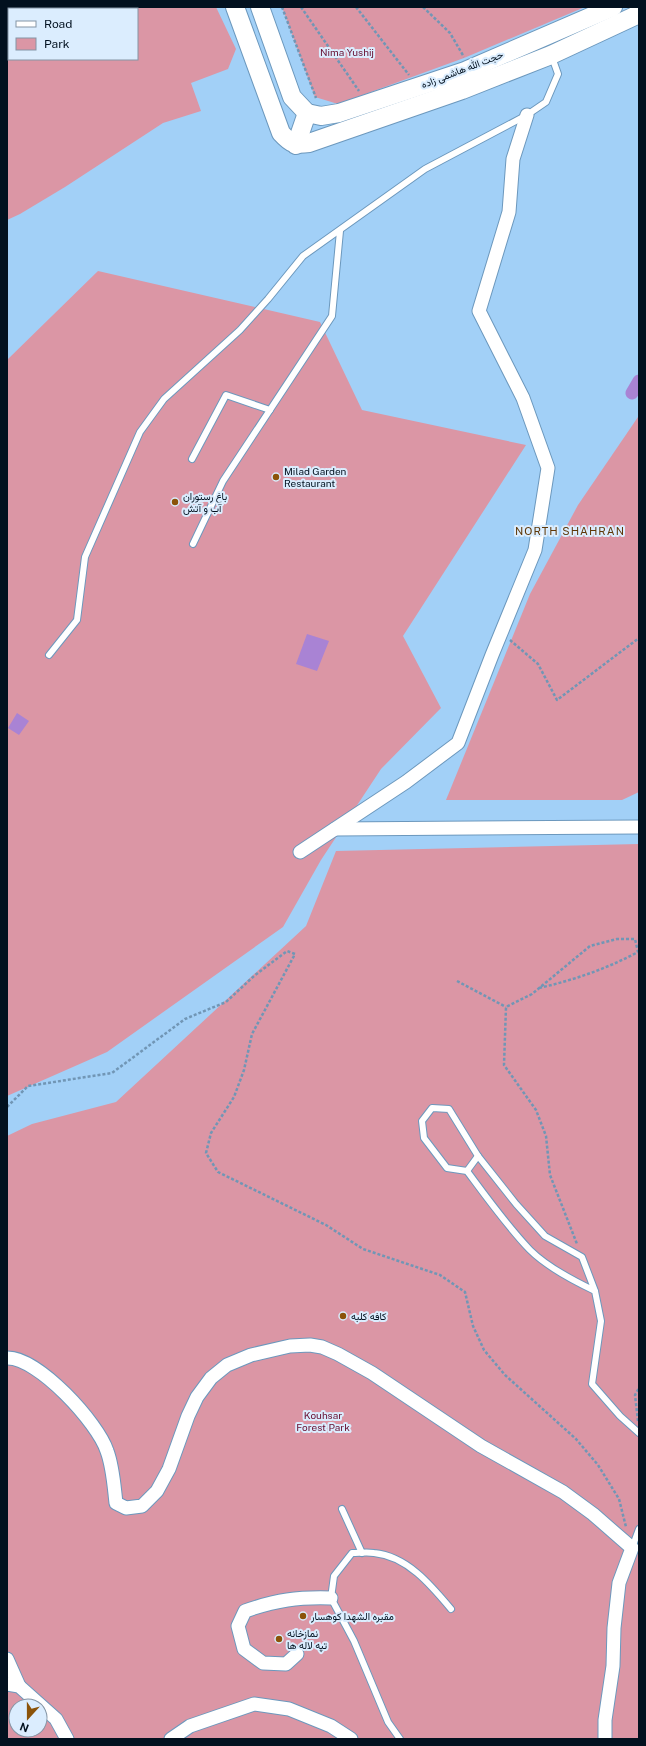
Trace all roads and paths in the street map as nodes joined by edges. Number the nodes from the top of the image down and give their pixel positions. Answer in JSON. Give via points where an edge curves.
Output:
{"nodes":[{"id":1,"x":235,"y":7,"type":"edge"},
{"id":2,"x":260,"y":7,"type":"edge"},
{"id":3,"x":282,"y":7,"type":"edge"},
{"id":4,"x":301,"y":7,"type":"edge"},
{"id":5,"x":356,"y":7,"type":"edge"},
{"id":6,"x":423,"y":7,"type":"edge"},
{"id":7,"x":613,"y":7,"type":"edge"},
{"id":8,"x":639,"y":14,"type":"edge"},
{"id":9,"x":471,"y":55,"type":"dead end"},
{"id":10,"x":551,"y":55,"type":"junction"},
{"id":11,"x":464,"y":58,"type":"junction"},
{"id":12,"x":458,"y":60,"type":"dead end"},
{"id":13,"x":404,"y":80,"type":"dead end"},
{"id":14,"x":362,"y":94,"type":"dead end"},
{"id":15,"x":321,"y":99,"type":"dead end"},
{"id":16,"x":307,"y":113,"type":"junction"},
{"id":17,"x":527,"y":115,"type":"junction"},
{"id":18,"x":296,"y":145,"type":"junction"},
{"id":19,"x":340,"y":231,"type":"junction"},
{"id":20,"x":270,"y":410,"type":"junction"},
{"id":21,"x":192,"y":459,"type":"dead end"},
{"id":22,"x":193,"y":544,"type":"dead end"},
{"id":23,"x":501,"y":632,"type":"junction"},
{"id":24,"x":639,"y":638,"type":"edge"},
{"id":25,"x":49,"y":655,"type":"dead end"},
{"id":26,"x":639,"y":827,"type":"edge"},
{"id":27,"x":335,"y":829,"type":"junction"},
{"id":28,"x":300,"y":852,"type":"dead end"},
{"id":29,"x":458,"y":981,"type":"dead end"},
{"id":30,"x":539,"y":988,"type":"junction"},
{"id":31,"x":506,"y":1007,"type":"junction"},
{"id":32,"x":7,"y":1107,"type":"edge"},
{"id":33,"x":478,"y":1156,"type":"junction"},
{"id":34,"x":467,"y":1171,"type":"junction"},
{"id":35,"x":582,"y":1257,"type":"junction"},
{"id":36,"x":595,"y":1291,"type":"junction"},
{"id":37,"x":7,"y":1358,"type":"edge"},
{"id":38,"x":639,"y":1388,"type":"edge"},
{"id":39,"x":639,"y":1427,"type":"edge"},
{"id":40,"x":639,"y":1433,"type":"edge"},
{"id":41,"x":342,"y":1509,"type":"dead end"},
{"id":42,"x":639,"y":1529,"type":"edge"},
{"id":43,"x":632,"y":1548,"type":"junction"},
{"id":44,"x":362,"y":1553,"type":"junction"},
{"id":45,"x":331,"y":1598,"type":"junction"},
{"id":46,"x":451,"y":1609,"type":"dead end"},
{"id":47,"x":297,"y":1654,"type":"dead end"},
{"id":48,"x":7,"y":1659,"type":"edge"},
{"id":49,"x":13,"y":1685,"type":"edge"},
{"id":50,"x":67,"y":1739,"type":"edge"},
{"id":51,"x":171,"y":1739,"type":"edge"},
{"id":52,"x":351,"y":1739,"type":"edge"},
{"id":53,"x":400,"y":1739,"type":"edge"},
{"id":54,"x":605,"y":1739,"type":"edge"}],
"edges":[{"from":1,"to":18,"type":"street","via":[[281,133],[288,142]]},
{"from":2,"to":16,"type":"street","via":[[292,97]]},
{"from":3,"to":15,"type":"path","via":[[315,98]]},
{"from":4,"to":14,"type":"path"},
{"from":5,"to":13,"type":"path","via":[[411,78]]},
{"from":6,"to":11,"type":"path","via":[[450,33]]},
{"from":7,"to":16,"type":"street","name":"حجت الله هاشمی زاده","via":[[465,70],[339,113],[321,116]]},
{"from":8,"to":10,"type":"street"},
{"from":9,"to":11,"type":"path"},
{"from":10,"to":17,"type":"lane","via":[[558,74],[546,102]]},
{"from":10,"to":18,"type":"street","via":[[433,100],[309,143]]},
{"from":11,"to":12,"type":"path"},
{"from":16,"to":18,"type":"street"},
{"from":17,"to":19,"type":"lane","via":[[425,169]]},
{"from":17,"to":23,"type":"street","via":[[513,159],[509,212],[479,311],[523,398],[548,468],[535,550]]},
{"from":19,"to":20,"type":"lane","via":[[332,316]]},
{"from":19,"to":25,"type":"lane","via":[[303,256],[240,330],[164,399],[140,432],[85,557],[77,620]]},
{"from":20,"to":21,"type":"lane","via":[[226,395]]},
{"from":20,"to":22,"type":"lane","via":[[223,480]]},
{"from":23,"to":24,"type":"path","via":[[538,664],[557,700]]},
{"from":23,"to":27,"type":"street","via":[[458,743],[406,782]]},
{"from":26,"to":27,"type":"street"},
{"from":27,"to":28,"type":"street"},
{"from":29,"to":31,"type":"path"},
{"from":30,"to":30,"type":"path","via":[[590,946],[617,939],[635,939],[638,952],[614,965]]},
{"from":30,"to":31,"type":"path"},
{"from":31,"to":35,"type":"path","via":[[504,1065],[536,1110],[546,1136],[550,1175]]},
{"from":32,"to":43,"type":"path","via":[[28,1086],[112,1072],[185,1019],[226,1002],[287,951],[295,954],[252,1034],[244,1070],[234,1097],[211,1134],[206,1153],[218,1172],[326,1225],[363,1249],[440,1275],[465,1292],[473,1326],[484,1350],[505,1375],[576,1439],[598,1465],[619,1499]]},
{"from":33,"to":34,"type":"lane"},
{"from":33,"to":34,"type":"lane","via":[[449,1109],[432,1108],[422,1121],[424,1138],[447,1168]]},
{"from":33,"to":35,"type":"lane","via":[[545,1236]]},
{"from":34,"to":36,"type":"lane","via":[[531,1251],[568,1278]]},
{"from":35,"to":36,"type":"lane"},
{"from":36,"to":40,"type":"lane","via":[[601,1321],[592,1384]]},
{"from":37,"to":43,"type":"street","via":[[31,1365],[54,1382],[95,1428],[107,1451],[116,1503],[126,1508],[142,1506],[158,1491],[188,1416],[197,1397],[211,1378],[227,1365],[251,1355],[290,1346],[310,1345],[338,1354],[372,1373],[481,1446],[563,1492]]},
{"from":38,"to":39,"type":"path","via":[[635,1395]]},
{"from":41,"to":44,"type":"lane"},
{"from":42,"to":43,"type":"lane"},
{"from":43,"to":54,"type":"street","via":[[620,1583]]},
{"from":44,"to":45,"type":"lane","via":[[352,1553],[334,1576]]},
{"from":44,"to":46,"type":"lane","via":[[375,1553],[400,1561],[431,1584]]},
{"from":45,"to":47,"type":"street","via":[[302,1597],[269,1602],[244,1611],[238,1626],[244,1649],[263,1663],[286,1664]]},
{"from":45,"to":53,"type":"lane","via":[[354,1641],[388,1722]]},
{"from":48,"to":49,"type":"street"},
{"from":49,"to":50,"type":"street","via":[[56,1719]]},
{"from":51,"to":52,"type":"street","via":[[190,1726],[254,1704],[289,1709],[331,1726]]}]}
